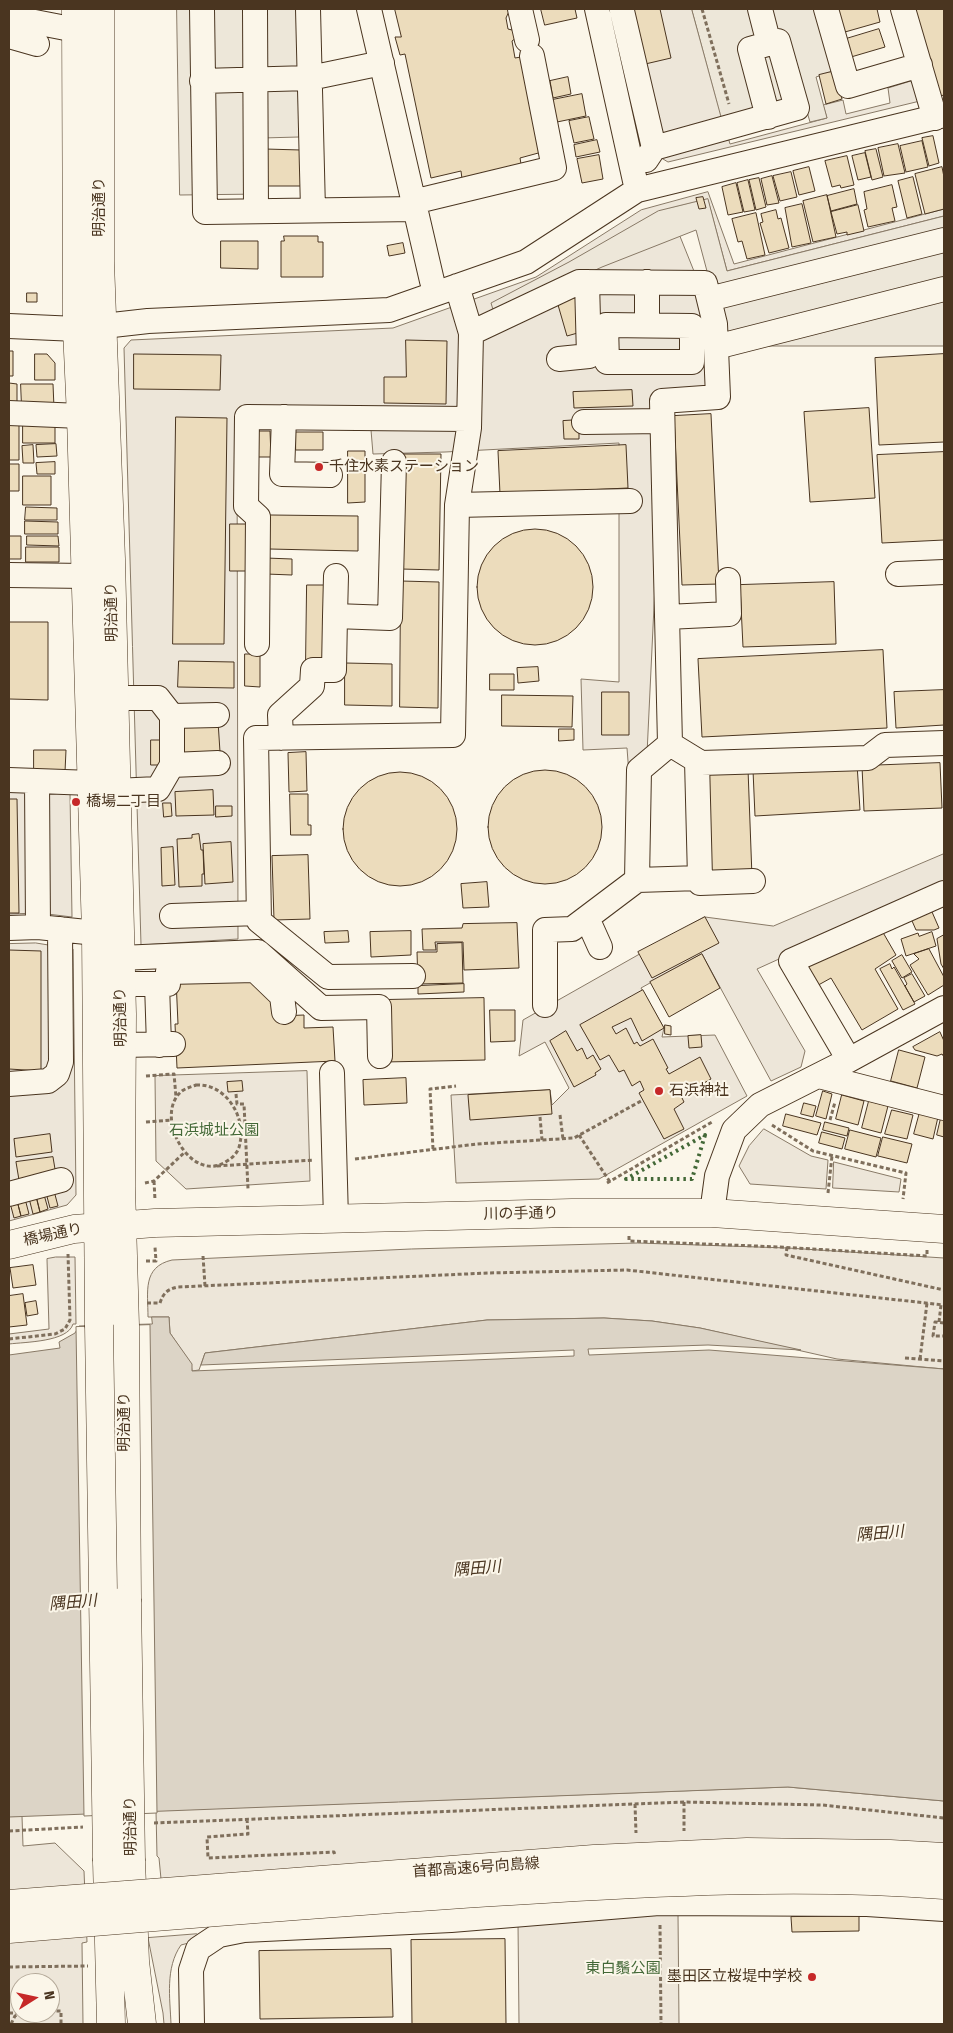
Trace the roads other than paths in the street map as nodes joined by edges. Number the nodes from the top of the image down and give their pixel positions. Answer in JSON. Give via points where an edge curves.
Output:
{"nodes":[{"id":1,"x":100,"y":9,"type":"edge"},
{"id":2,"x":202,"y":9,"type":"edge"},
{"id":3,"x":255,"y":9,"type":"edge"},
{"id":4,"x":308,"y":9,"type":"edge"},
{"id":5,"x":369,"y":9,"type":"edge"},
{"id":6,"x":520,"y":9,"type":"edge"},
{"id":7,"x":597,"y":9,"type":"edge"},
{"id":8,"x":760,"y":9,"type":"edge"},
{"id":9,"x":826,"y":9,"type":"edge"},
{"id":10,"x":903,"y":9,"type":"edge"},
{"id":11,"x":622,"y":11,"type":"dead end"},
{"id":12,"x":9,"y":17,"type":"edge"},
{"id":13,"x":76,"y":20,"type":"edge"},
{"id":14,"x":9,"y":36,"type":"edge"},
{"id":15,"x":37,"y":44,"type":"dead end"},
{"id":16,"x":382,"y":63,"type":"junction"},
{"id":17,"x":920,"y":65,"type":"junction"},
{"id":18,"x":310,"y":78,"type":"junction"},
{"id":19,"x":256,"y":79,"type":"junction"},
{"id":20,"x":202,"y":81,"type":"junction"},
{"id":21,"x":940,"y":116,"type":"edge"},
{"id":22,"x":654,"y":148,"type":"junction"},
{"id":23,"x":635,"y":183,"type":"junction"},
{"id":24,"x":414,"y":205,"type":"junction"},
{"id":25,"x":313,"y":210,"type":"junction"},
{"id":26,"x":256,"y":211,"type":"junction"},
{"id":27,"x":944,"y":240,"type":"edge"},
{"id":28,"x":587,"y":282,"type":"junction"},
{"id":29,"x":647,"y":282,"type":"junction"},
{"id":30,"x":944,"y":289,"type":"edge"},
{"id":31,"x":447,"y":290,"type":"junction"},
{"id":32,"x":709,"y":299,"type":"junction"},
{"id":33,"x":647,"y":325,"type":"dead end"},
{"id":34,"x":9,"y":326,"type":"edge"},
{"id":35,"x":103,"y":326,"type":"junction"},
{"id":36,"x":77,"y":329,"type":"junction"},
{"id":37,"x":471,"y":332,"type":"junction"},
{"id":38,"x":716,"y":347,"type":"junction"},
{"id":39,"x":559,"y":359,"type":"dead end"},
{"id":40,"x":9,"y":413,"type":"edge"},
{"id":41,"x":81,"y":416,"type":"junction"},
{"id":42,"x":284,"y":417,"type":"junction"},
{"id":43,"x":468,"y":419,"type":"junction"},
{"id":44,"x":662,"y":421,"type":"junction"},
{"id":45,"x":584,"y":422,"type":"dead end"},
{"id":46,"x":394,"y":462,"type":"dead end"},
{"id":47,"x":330,"y":474,"type":"dead end"},
{"id":48,"x":630,"y":501,"type":"dead end"},
{"id":49,"x":457,"y":505,"type":"junction"},
{"id":50,"x":944,"y":572,"type":"edge"},
{"id":51,"x":898,"y":574,"type":"dead end"},
{"id":52,"x":9,"y":575,"type":"edge"},
{"id":53,"x":86,"y":576,"type":"junction"},
{"id":54,"x":336,"y":576,"type":"dead end"},
{"id":55,"x":728,"y":580,"type":"dead end"},
{"id":56,"x":335,"y":616,"type":"junction"},
{"id":57,"x":666,"y":617,"type":"junction"},
{"id":58,"x":257,"y":644,"type":"dead end"},
{"id":59,"x":114,"y":698,"type":"junction"},
{"id":60,"x":216,"y":715,"type":"dead end"},
{"id":61,"x":172,"y":716,"type":"junction"},
{"id":62,"x":281,"y":738,"type":"junction"},
{"id":63,"x":944,"y":743,"type":"edge"},
{"id":64,"x":670,"y":744,"type":"junction"},
{"id":65,"x":696,"y":761,"type":"junction"},
{"id":66,"x":218,"y":763,"type":"dead end"},
{"id":67,"x":172,"y":766,"type":"junction"},
{"id":68,"x":9,"y":780,"type":"edge"},
{"id":69,"x":37,"y":782,"type":"junction"},
{"id":70,"x":104,"y":787,"type":"junction"},
{"id":71,"x":700,"y":878,"type":"junction"},
{"id":72,"x":637,"y":880,"type":"junction"},
{"id":73,"x":753,"y":881,"type":"dead end"},
{"id":74,"x":944,"y":893,"type":"edge"},
{"id":75,"x":258,"y":913,"type":"junction"},
{"id":76,"x":172,"y":916,"type":"dead end"},
{"id":77,"x":587,"y":918,"type":"junction"},
{"id":78,"x":9,"y":928,"type":"edge"},
{"id":79,"x":49,"y":928,"type":"junction"},
{"id":80,"x":96,"y":933,"type":"junction"},
{"id":81,"x":600,"y":947,"type":"dead end"},
{"id":82,"x":120,"y":971,"type":"junction"},
{"id":83,"x":413,"y":976,"type":"dead end"},
{"id":84,"x":157,"y":984,"type":"junction"},
{"id":85,"x":545,"y":1005,"type":"dead end"},
{"id":86,"x":944,"y":1008,"type":"edge"},
{"id":87,"x":284,"y":1012,"type":"dead end"},
{"id":88,"x":122,"y":1045,"type":"junction"},
{"id":89,"x":380,"y":1056,"type":"dead end"},
{"id":90,"x":849,"y":1060,"type":"junction"},
{"id":91,"x":332,"y":1073,"type":"dead end"},
{"id":92,"x":819,"y":1076,"type":"junction"},
{"id":93,"x":9,"y":1084,"type":"edge"},
{"id":94,"x":944,"y":1108,"type":"edge"},
{"id":95,"x":61,"y":1180,"type":"dead end"},
{"id":96,"x":9,"y":1194,"type":"edge"},
{"id":97,"x":712,"y":1213,"type":"junction"},
{"id":98,"x":336,"y":1219,"type":"junction"},
{"id":99,"x":110,"y":1225,"type":"junction"},
{"id":100,"x":936,"y":1238,"type":"edge"},
{"id":101,"x":9,"y":1245,"type":"edge"},
{"id":102,"x":944,"y":1857,"type":"edge"},
{"id":103,"x":119,"y":1861,"type":"junction"},
{"id":104,"x":944,"y":1886,"type":"edge"},
{"id":105,"x":9,"y":1904,"type":"edge"},
{"id":106,"x":944,"y":1909,"type":"edge"},
{"id":107,"x":9,"y":1929,"type":"edge"},
{"id":108,"x":111,"y":2024,"type":"edge"},
{"id":109,"x":142,"y":2024,"type":"edge"},
{"id":110,"x":192,"y":2024,"type":"edge"}],
"edges":[{"from":1,"to":35,"type":"main road","name":"明治通り"},
{"from":2,"to":20,"type":"street"},
{"from":3,"to":19,"type":"street"},
{"from":4,"to":18,"type":"street"},
{"from":5,"to":16,"type":"street"},
{"from":6,"to":24,"type":"street","via":[[554,168]]},
{"from":7,"to":23,"type":"street"},
{"from":8,"to":22,"type":"street","via":[[769,44],[778,42],[797,108]]},
{"from":9,"to":17,"type":"street","via":[[848,86]]},
{"from":10,"to":17,"type":"street"},
{"from":11,"to":22,"type":"street"},
{"from":12,"to":13,"type":"street"},
{"from":13,"to":36,"type":"main road","name":"明治通り"},
{"from":14,"to":15,"type":"street"},
{"from":16,"to":18,"type":"street"},
{"from":16,"to":24,"type":"street"},
{"from":17,"to":21,"type":"street"},
{"from":18,"to":19,"type":"street"},
{"from":18,"to":25,"type":"street"},
{"from":19,"to":20,"type":"street"},
{"from":19,"to":26,"type":"street"},
{"from":20,"to":26,"type":"street","via":[[204,212]]},
{"from":21,"to":23,"type":"street"},
{"from":22,"to":23,"type":"street"},
{"from":23,"to":31,"type":"street","via":[[526,262]]},
{"from":24,"to":25,"type":"street"},
{"from":24,"to":31,"type":"street"},
{"from":25,"to":26,"type":"street"},
{"from":27,"to":32,"type":"street"},
{"from":28,"to":29,"type":"street"},
{"from":28,"to":37,"type":"street","via":[[579,282]]},
{"from":28,"to":39,"type":"street","via":[[589,356]]},
{"from":29,"to":32,"type":"street","via":[[705,283]]},
{"from":29,"to":33,"type":"street"},
{"from":30,"to":38,"type":"street"},
{"from":31,"to":35,"type":"street","via":[[389,310]]},
{"from":31,"to":37,"type":"street"},
{"from":32,"to":38,"type":"street"},
{"from":34,"to":36,"type":"street"},
{"from":35,"to":36,"type":"street"},
{"from":35,"to":59,"type":"main road","name":"明治通り"},
{"from":36,"to":41,"type":"main road","name":"明治通り"},
{"from":37,"to":43,"type":"street"},
{"from":38,"to":44,"type":"street","via":[[718,397],[662,401]]},
{"from":40,"to":41,"type":"street"},
{"from":41,"to":53,"type":"main road","name":"明治通り"},
{"from":42,"to":43,"type":"street"},
{"from":42,"to":47,"type":"street","via":[[282,474]]},
{"from":42,"to":58,"type":"street","via":[[247,417],[246,506],[258,517]]},
{"from":43,"to":49,"type":"street"},
{"from":44,"to":45,"type":"street"},
{"from":44,"to":57,"type":"street"},
{"from":46,"to":56,"type":"street","via":[[390,618]]},
{"from":48,"to":49,"type":"street"},
{"from":49,"to":62,"type":"street","via":[[453,735]]},
{"from":50,"to":51,"type":"street"},
{"from":52,"to":53,"type":"street"},
{"from":53,"to":70,"type":"main road","name":"明治通り"},
{"from":54,"to":56,"type":"street"},
{"from":55,"to":57,"type":"street","via":[[729,614]]},
{"from":56,"to":62,"type":"street","via":[[334,670],[313,670],[312,686],[280,714]]},
{"from":57,"to":64,"type":"street"},
{"from":59,"to":61,"type":"street","via":[[158,698]]},
{"from":59,"to":70,"type":"main road","name":"明治通り"},
{"from":60,"to":61,"type":"street"},
{"from":61,"to":67,"type":"street"},
{"from":62,"to":75,"type":"street","via":[[256,738]]},
{"from":63,"to":65,"type":"street","via":[[884,746],[868,758]]},
{"from":64,"to":65,"type":"street"},
{"from":64,"to":72,"type":"street","via":[[639,770]]},
{"from":65,"to":71,"type":"street"},
{"from":66,"to":67,"type":"street"},
{"from":67,"to":70,"type":"street","via":[[158,790]]},
{"from":68,"to":69,"type":"street"},
{"from":69,"to":70,"type":"street"},
{"from":69,"to":79,"type":"street"},
{"from":70,"to":80,"type":"main road","name":"明治通り"},
{"from":70,"to":82,"type":"main road","name":"明治通り"},
{"from":71,"to":72,"type":"street"},
{"from":71,"to":73,"type":"street","via":[[700,884]]},
{"from":72,"to":77,"type":"street"},
{"from":74,"to":90,"type":"street","via":[[791,961]]},
{"from":75,"to":76,"type":"street"},
{"from":75,"to":83,"type":"street","via":[[258,921],[328,977]]},
{"from":77,"to":81,"type":"street"},
{"from":77,"to":85,"type":"street","via":[[572,929],[545,930]]},
{"from":78,"to":79,"type":"street"},
{"from":79,"to":80,"type":"street"},
{"from":79,"to":93,"type":"street","via":[[61,1062],[57,1074],[48,1081]]},
{"from":80,"to":99,"type":"main road","name":"明治通り"},
{"from":82,"to":84,"type":"street"},
{"from":82,"to":88,"type":"main road","name":"明治通り"},
{"from":82,"to":89,"type":"street","via":[[258,952],[321,1008],[379,1007]]},
{"from":84,"to":87,"type":"street","via":[[168,984],[168,972],[255,970],[282,996]]},
{"from":84,"to":88,"type":"street","via":[[166,1044]]},
{"from":86,"to":90,"type":"street"},
{"from":88,"to":99,"type":"main road","name":"明治通り"},
{"from":90,"to":92,"type":"street"},
{"from":91,"to":98,"type":"street"},
{"from":92,"to":94,"type":"street"},
{"from":92,"to":97,"type":"street","via":[[760,1105],[734,1130],[717,1176]]},
{"from":95,"to":96,"type":"street"},
{"from":97,"to":98,"type":"main road","name":"川の手通り"},
{"from":97,"to":100,"type":"main road","name":"川の手通り"},
{"from":98,"to":99,"type":"main road","name":"川の手通り"},
{"from":99,"to":101,"type":"main road","name":"橋場通り","via":[[74,1229]]},
{"from":99,"to":103,"type":"main road","name":"明治通り","bridge":true},
{"from":102,"to":105,"type":"main road","name":"首都高速6号向島線","bridge":true,"via":[[747,1852],[594,1859]]},
{"from":103,"to":108,"type":"main road","name":"明治通り"},
{"from":103,"to":109,"type":"main road","name":"明治通り"},
{"from":104,"to":107,"type":"main road","name":"首都高速6号向島線","bridge":true,"via":[[829,1881],[596,1886],[314,1903]]},
{"from":106,"to":110,"type":"street","via":[[867,1904],[659,1903],[451,1920],[244,1930],[218,1935],[198,1949],[191,1970]]}]}
